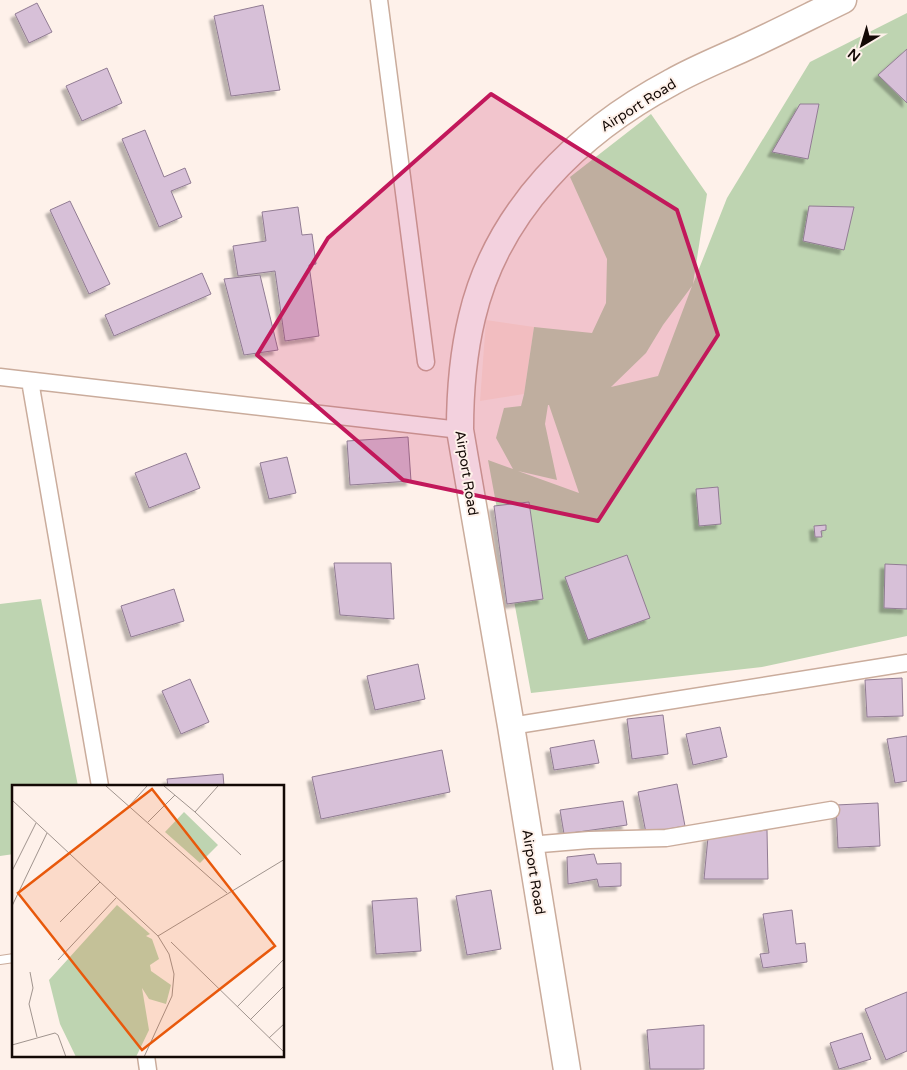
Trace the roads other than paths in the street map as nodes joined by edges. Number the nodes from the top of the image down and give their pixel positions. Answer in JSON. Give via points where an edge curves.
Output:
{"nodes":[{"id":1,"x":379,"y":0,"type":"edge"},
{"id":2,"x":843,"y":0,"type":"edge"},
{"id":3,"x":426,"y":362,"type":"dead end"},
{"id":4,"x":0,"y":377,"type":"edge"},
{"id":5,"x":30,"y":381,"type":"junction"},
{"id":6,"x":460,"y":430,"type":"junction"},
{"id":7,"x":907,"y":663,"type":"edge"},
{"id":8,"x":511,"y":726,"type":"junction"},
{"id":9,"x":100,"y":785,"type":"edge"},
{"id":10,"x":831,"y":810,"type":"dead end"},
{"id":11,"x":529,"y":845,"type":"junction"},
{"id":12,"x":567,"y":1070,"type":"edge"}],
"edges":[{"from":1,"to":3,"type":"street"},
{"from":2,"to":6,"type":"highway","name":"Airport Road","via":[[673,81],[640,101],[600,128],[534,191],[497,247],[472,317],[460,401]]},
{"from":4,"to":5,"type":"street"},
{"from":5,"to":6,"type":"street"},
{"from":5,"to":9,"type":"street"},
{"from":6,"to":8,"type":"highway","name":"Airport Road"},
{"from":7,"to":8,"type":"street"},
{"from":8,"to":11,"type":"highway","name":"Airport Road"},
{"from":10,"to":11,"type":"street","via":[[666,838]]},
{"from":11,"to":12,"type":"highway","name":"Airport Road"}]}
